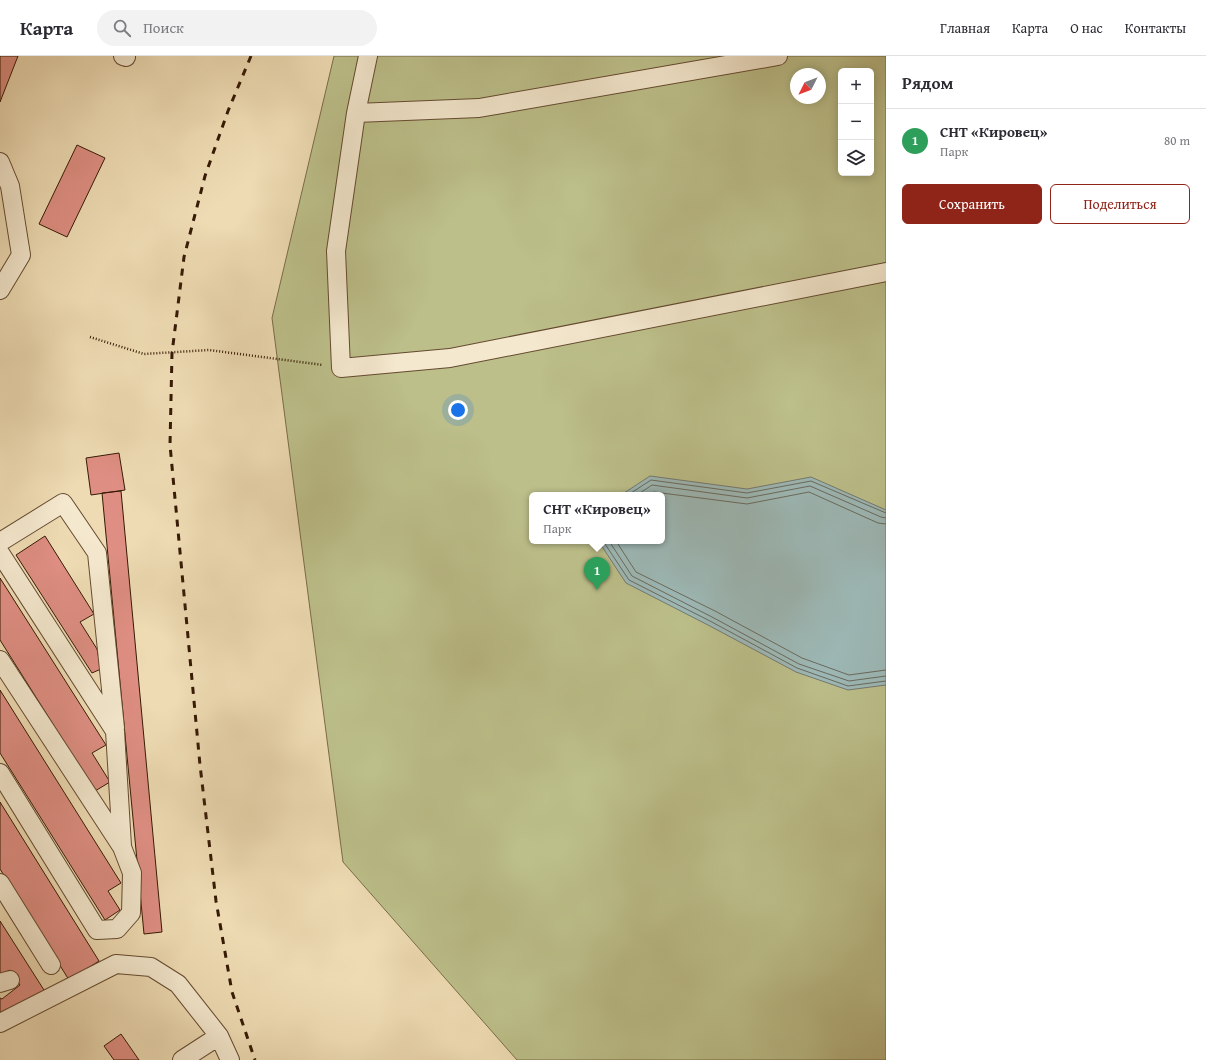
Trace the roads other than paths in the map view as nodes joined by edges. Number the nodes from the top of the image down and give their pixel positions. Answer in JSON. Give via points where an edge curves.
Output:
{"nodes":[{"id":1,"x":368,"y":56,"type":"edge"},
{"id":2,"x":778,"y":56,"type":"edge"},
{"id":3,"x":356,"y":113,"type":"junction"},
{"id":4,"x":0,"y":162,"type":"edge"},
{"id":5,"x":886,"y":272,"type":"edge"},
{"id":6,"x":0,"y":290,"type":"edge"},
{"id":7,"x":0,"y":542,"type":"edge"},
{"id":8,"x":0,"y":553,"type":"edge"},
{"id":9,"x":0,"y":660,"type":"edge"},
{"id":10,"x":115,"y":731,"type":"junction"},
{"id":11,"x":0,"y":773,"type":"edge"},
{"id":12,"x":122,"y":847,"type":"junction"},
{"id":13,"x":0,"y":883,"type":"edge"},
{"id":14,"x":50,"y":965,"type":"dead end"},
{"id":15,"x":0,"y":1023,"type":"edge"},
{"id":16,"x":219,"y":1036,"type":"junction"},
{"id":17,"x":182,"y":1060,"type":"edge"},
{"id":18,"x":230,"y":1060,"type":"edge"}],
"edges":[{"from":1,"to":3,"type":"lane"},
{"from":2,"to":3,"type":"lane","via":[[479,108]]},
{"from":3,"to":5,"type":"lane","via":[[336,251],[341,368],[450,358]]},
{"from":4,"to":6,"type":"lane","via":[[10,186],[21,255]]},
{"from":7,"to":10,"type":"lane","via":[[63,503],[97,553]]},
{"from":8,"to":10,"type":"lane"},
{"from":9,"to":12,"type":"lane"},
{"from":10,"to":12,"type":"lane"},
{"from":11,"to":12,"type":"lane","via":[[97,930],[118,929],[132,913],[132,873]]},
{"from":13,"to":14,"type":"lane"},
{"from":15,"to":16,"type":"lane","via":[[116,964],[151,967],[178,984]]},
{"from":16,"to":17,"type":"lane"},
{"from":16,"to":18,"type":"lane"}]}
